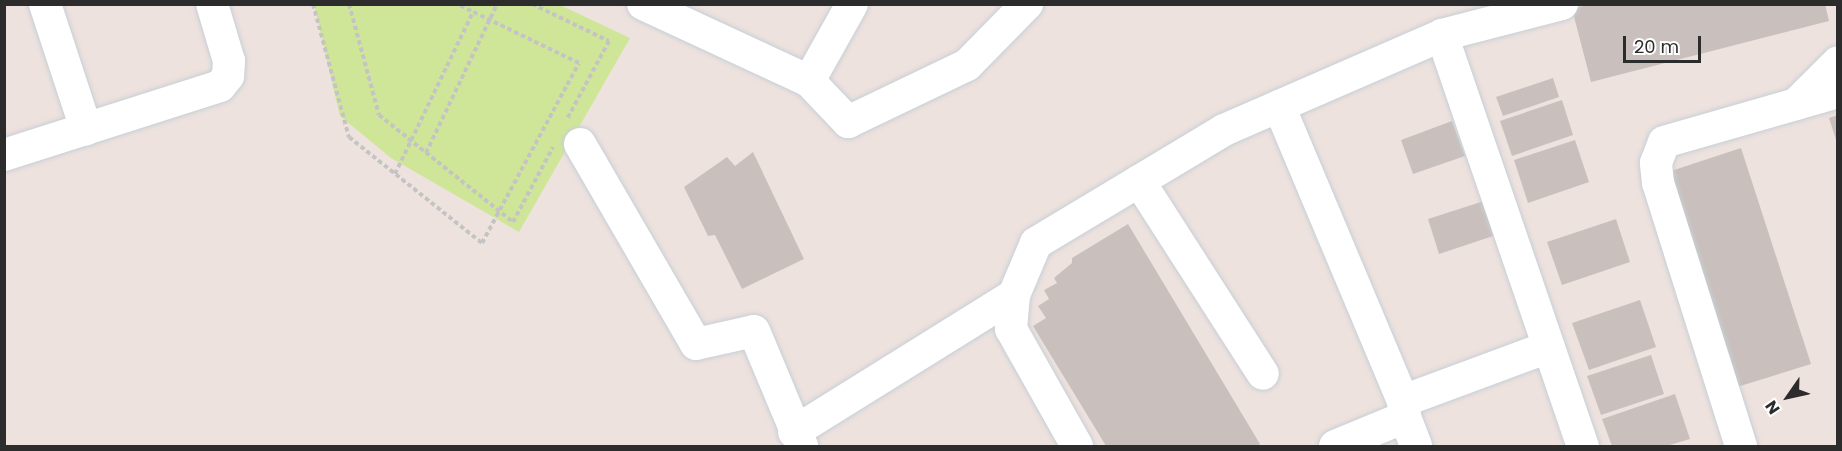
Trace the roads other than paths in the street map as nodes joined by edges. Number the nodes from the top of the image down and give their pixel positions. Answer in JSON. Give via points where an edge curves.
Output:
{"nodes":[{"id":1,"x":45,"y":4,"type":"edge"},
{"id":2,"x":212,"y":4,"type":"edge"},
{"id":3,"x":643,"y":4,"type":"edge"},
{"id":4,"x":852,"y":4,"type":"edge"},
{"id":5,"x":1027,"y":4,"type":"edge"},
{"id":6,"x":1562,"y":4,"type":"edge"},
{"id":7,"x":1517,"y":10,"type":"edge"},
{"id":8,"x":1442,"y":34,"type":"junction"},
{"id":9,"x":1838,"y":62,"type":"edge"},
{"id":10,"x":809,"y":81,"type":"junction"},
{"id":11,"x":1838,"y":92,"type":"edge"},
{"id":12,"x":1794,"y":105,"type":"junction"},
{"id":13,"x":1278,"y":106,"type":"junction"},
{"id":14,"x":86,"y":129,"type":"junction"},
{"id":15,"x":567,"y":136,"type":"road end"},
{"id":16,"x":4,"y":155,"type":"edge"},
{"id":17,"x":1139,"y":181,"type":"junction"},
{"id":18,"x":1014,"y":295,"type":"junction"},
{"id":19,"x":1548,"y":347,"type":"junction"},
{"id":20,"x":1263,"y":374,"type":"dead end"},
{"id":21,"x":1404,"y":409,"type":"junction"},
{"id":22,"x":798,"y":439,"type":"edge"},
{"id":23,"x":1077,"y":447,"type":"edge"},
{"id":24,"x":1335,"y":447,"type":"edge"},
{"id":25,"x":1416,"y":447,"type":"edge"},
{"id":26,"x":1583,"y":447,"type":"edge"},
{"id":27,"x":1741,"y":447,"type":"edge"}],
"edges":[{"from":1,"to":14,"type":"street"},
{"from":2,"to":14,"type":"street","via":[[229,61],[228,76],[220,86]]},
{"from":3,"to":10,"type":"street"},
{"from":4,"to":10,"type":"street"},
{"from":5,"to":10,"type":"street","via":[[967,65],[848,122]]},
{"from":6,"to":7,"type":"street"},
{"from":7,"to":8,"type":"street"},
{"from":8,"to":13,"type":"street"},
{"from":8,"to":19,"type":"street"},
{"from":9,"to":12,"type":"street"},
{"from":11,"to":12,"type":"street"},
{"from":12,"to":27,"type":"street","via":[[1664,142],[1656,163],[1658,183]]},
{"from":13,"to":17,"type":"street","via":[[1224,130]]},
{"from":13,"to":21,"type":"street"},
{"from":14,"to":16,"type":"street"},
{"from":15,"to":22,"type":"street","via":[[696,344],[754,331]]},
{"from":17,"to":18,"type":"street","via":[[1036,243]]},
{"from":17,"to":20,"type":"street"},
{"from":18,"to":22,"type":"street"},
{"from":18,"to":23,"type":"street","via":[[1011,329]]},
{"from":19,"to":21,"type":"street"},
{"from":19,"to":26,"type":"street"},
{"from":21,"to":24,"type":"street"},
{"from":21,"to":25,"type":"street"}]}
